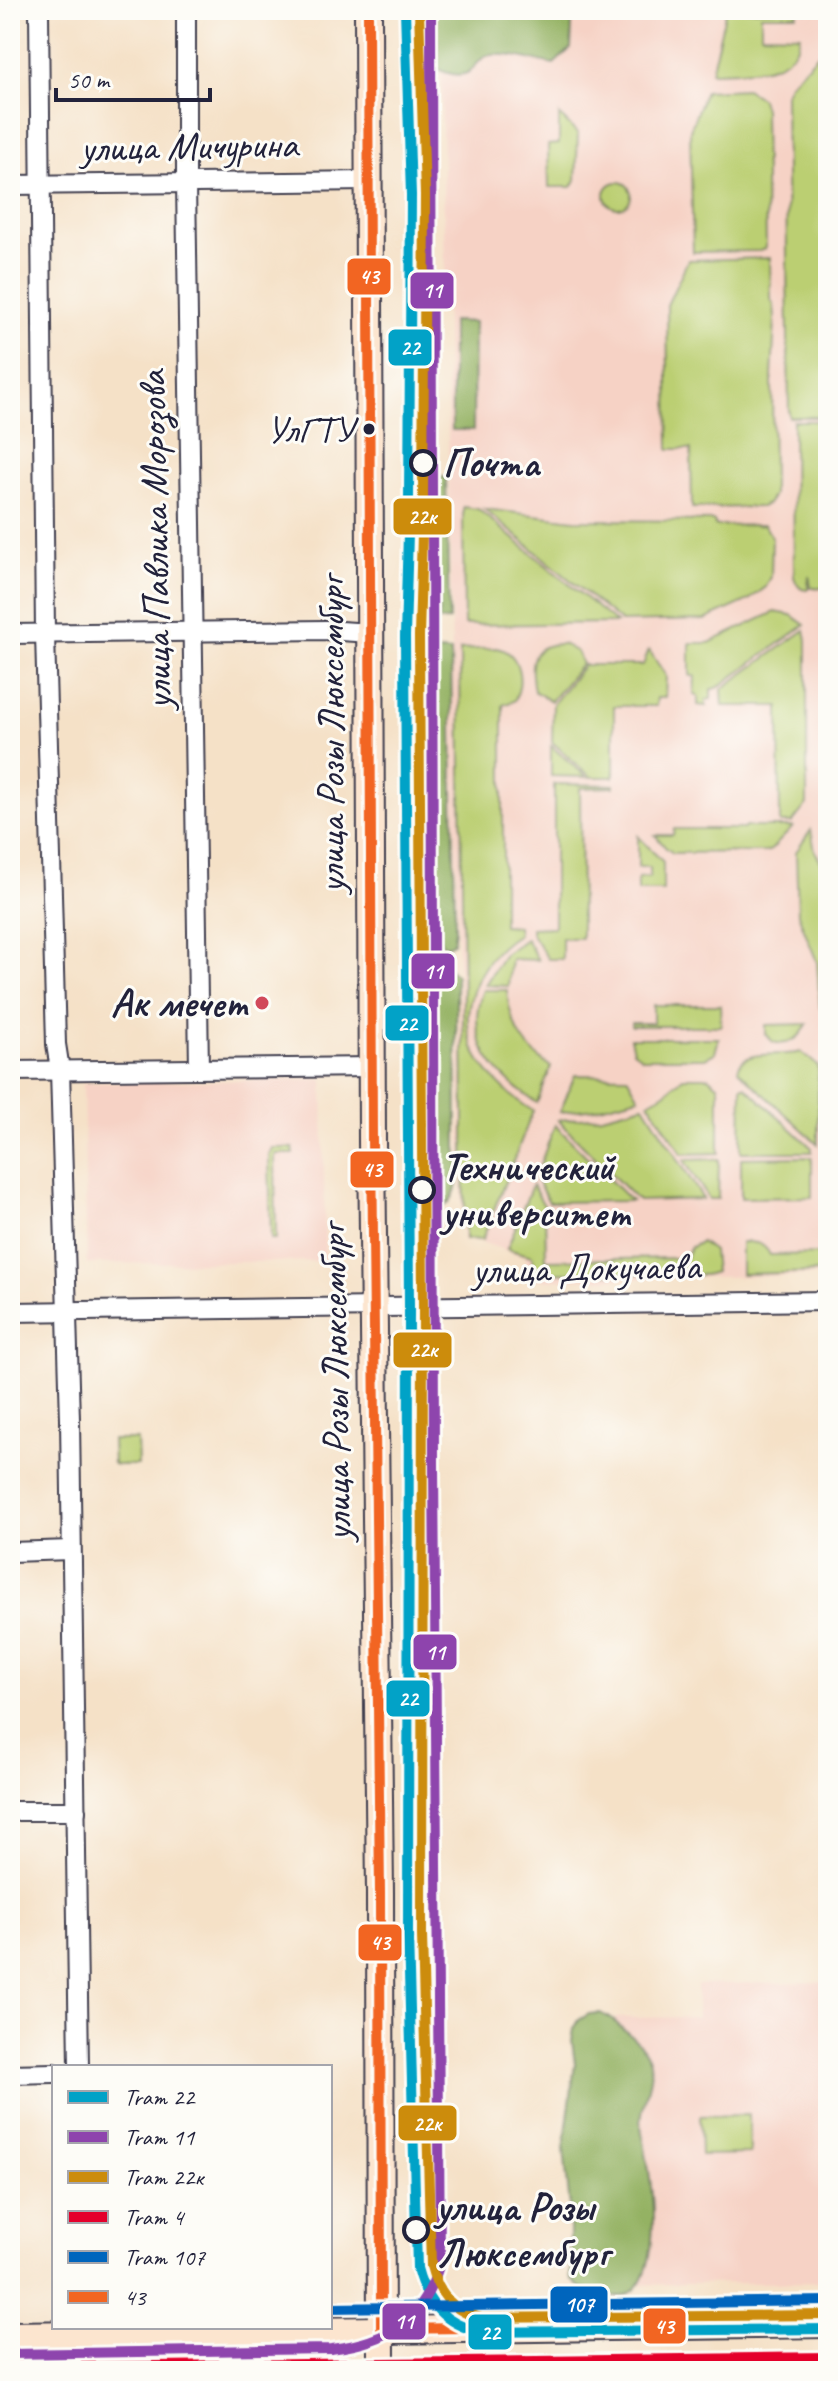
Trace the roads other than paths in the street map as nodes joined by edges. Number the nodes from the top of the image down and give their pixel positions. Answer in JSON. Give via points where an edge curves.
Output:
{"nodes":[{"id":1,"x":39,"y":10,"type":"edge"},
{"id":2,"x":186,"y":10,"type":"edge"},
{"id":3,"x":368,"y":10,"type":"edge"},
{"id":4,"x":369,"y":181,"type":"junction"},
{"id":5,"x":186,"y":182,"type":"junction"},
{"id":6,"x":41,"y":184,"type":"junction"},
{"id":7,"x":10,"y":185,"type":"edge"},
{"id":8,"x":192,"y":631,"type":"junction"},
{"id":9,"x":370,"y":633,"type":"junction"},
{"id":10,"x":10,"y":634,"type":"edge"},
{"id":11,"x":45,"y":634,"type":"junction"},
{"id":12,"x":372,"y":1067,"type":"junction"},
{"id":13,"x":199,"y":1069,"type":"junction"},
{"id":14,"x":60,"y":1070,"type":"junction"},
{"id":15,"x":10,"y":1071,"type":"edge"},
{"id":16,"x":828,"y":1301,"type":"edge"},
{"id":17,"x":374,"y":1307,"type":"junction"},
{"id":18,"x":10,"y":1312,"type":"edge"},
{"id":19,"x":68,"y":1312,"type":"junction"},
{"id":20,"x":71,"y":1550,"type":"junction"},
{"id":21,"x":10,"y":1552,"type":"edge"},
{"id":22,"x":10,"y":1811,"type":"edge"},
{"id":23,"x":76,"y":1811,"type":"junction"},
{"id":24,"x":79,"y":2065,"type":"edge"},
{"id":25,"x":52,"y":2073,"type":"edge"},
{"id":26,"x":10,"y":2074,"type":"edge"},
{"id":27,"x":828,"y":2324,"type":"edge"},
{"id":28,"x":381,"y":2329,"type":"junction"},
{"id":29,"x":88,"y":2331,"type":"edge"},
{"id":30,"x":10,"y":2335,"type":"edge"},
{"id":31,"x":94,"y":2371,"type":"edge"},
{"id":32,"x":381,"y":2371,"type":"edge"}],
"edges":[{"from":1,"to":6,"type":"street"},
{"from":2,"to":5,"type":"street","name":"улица Павлика Морозова"},
{"from":3,"to":4,"type":"main road","name":"улица Розы Люксембург"},
{"from":4,"to":5,"type":"street","name":"улица Мичурина"},
{"from":4,"to":9,"type":"main road","name":"улица Розы Люксембург"},
{"from":5,"to":6,"type":"street","name":"улица Мичурина"},
{"from":5,"to":8,"type":"street","name":"улица Павлика Морозова"},
{"from":6,"to":7,"type":"street","name":"улица Мичурина"},
{"from":6,"to":11,"type":"street"},
{"from":8,"to":9,"type":"street"},
{"from":8,"to":11,"type":"street"},
{"from":8,"to":13,"type":"street","name":"улица Павлика Морозова"},
{"from":9,"to":12,"type":"main road","name":"улица Розы Люксембург"},
{"from":10,"to":11,"type":"street"},
{"from":11,"to":14,"type":"street"},
{"from":12,"to":13,"type":"street"},
{"from":12,"to":17,"type":"main road","name":"улица Розы Люксембург"},
{"from":13,"to":14,"type":"street"},
{"from":14,"to":15,"type":"street"},
{"from":14,"to":19,"type":"street"},
{"from":16,"to":17,"type":"street","name":"улица Докучаева"},
{"from":17,"to":19,"type":"street","name":"улица Докучаева"},
{"from":17,"to":28,"type":"main road","name":"улица Розы Люксембург"},
{"from":18,"to":19,"type":"street","name":"улица Докучаева"},
{"from":19,"to":20,"type":"street"},
{"from":20,"to":21,"type":"street"},
{"from":20,"to":23,"type":"street"},
{"from":22,"to":23,"type":"street"},
{"from":23,"to":24,"type":"street"},
{"from":25,"to":26,"type":"street"},
{"from":27,"to":28,"type":"main road"},
{"from":28,"to":29,"type":"main road"},
{"from":28,"to":32,"type":"main road","name":"улица Розы Люксембург"},
{"from":29,"to":30,"type":"main road"},
{"from":29,"to":31,"type":"street"}]}
